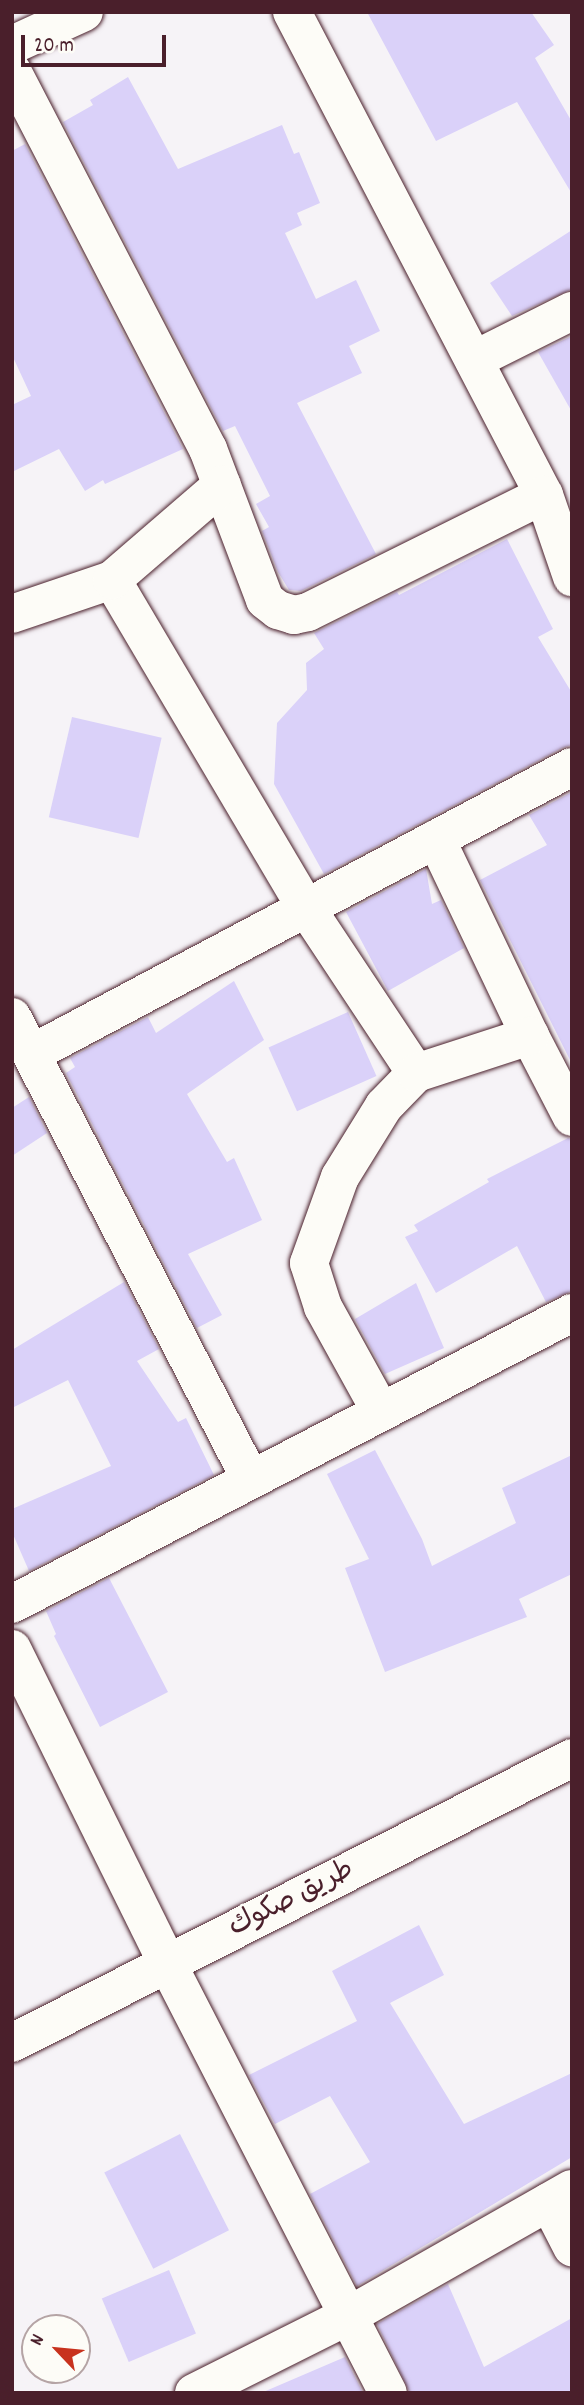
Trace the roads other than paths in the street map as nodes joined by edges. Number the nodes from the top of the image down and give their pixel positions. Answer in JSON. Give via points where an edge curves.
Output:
{"nodes":[{"id":1,"x":84,"y":12,"type":"edge"},
{"id":2,"x":292,"y":12,"type":"edge"},
{"id":3,"x":12,"y":45,"type":"edge"},
{"id":4,"x":12,"y":71,"type":"edge"},
{"id":5,"x":572,"y":312,"type":"edge"},
{"id":6,"x":474,"y":360,"type":"junction"},
{"id":7,"x":222,"y":485,"type":"junction"},
{"id":8,"x":544,"y":495,"type":"junction"},
{"id":9,"x":572,"y":577,"type":"edge"},
{"id":10,"x":112,"y":580,"type":"junction"},
{"id":11,"x":12,"y":614,"type":"edge"},
{"id":12,"x":572,"y":767,"type":"edge"},
{"id":13,"x":436,"y":839,"type":"junction"},
{"id":14,"x":304,"y":906,"type":"junction"},
{"id":15,"x":12,"y":1017,"type":"edge"},
{"id":16,"x":530,"y":1036,"type":"junction"},
{"id":17,"x":31,"y":1054,"type":"junction"},
{"id":18,"x":416,"y":1073,"type":"junction"},
{"id":19,"x":572,"y":1117,"type":"edge"},
{"id":20,"x":572,"y":1313,"type":"edge"},
{"id":21,"x":381,"y":1412,"type":"junction"},
{"id":22,"x":251,"y":1480,"type":"junction"},
{"id":23,"x":12,"y":1604,"type":"edge"},
{"id":24,"x":12,"y":1649,"type":"edge"},
{"id":25,"x":572,"y":1758,"type":"edge"},
{"id":26,"x":167,"y":1963,"type":"junction"},
{"id":27,"x":12,"y":2043,"type":"edge"},
{"id":28,"x":561,"y":2196,"type":"edge"},
{"id":29,"x":572,"y":2247,"type":"edge"},
{"id":30,"x":348,"y":2315,"type":"junction"},
{"id":31,"x":194,"y":2393,"type":"edge"},
{"id":32,"x":388,"y":2393,"type":"edge"}],
"edges":[{"from":1,"to":3,"type":"street"},
{"from":2,"to":6,"type":"street"},
{"from":4,"to":7,"type":"street","via":[[208,449]]},
{"from":5,"to":6,"type":"street"},
{"from":6,"to":8,"type":"street"},
{"from":7,"to":8,"type":"street","via":[[265,600],[294,615]]},
{"from":7,"to":10,"type":"street"},
{"from":8,"to":9,"type":"street"},
{"from":10,"to":11,"type":"street"},
{"from":10,"to":14,"type":"street"},
{"from":12,"to":13,"type":"street"},
{"from":13,"to":14,"type":"street"},
{"from":13,"to":16,"type":"street"},
{"from":14,"to":17,"type":"street"},
{"from":14,"to":18,"type":"street"},
{"from":15,"to":17,"type":"street"},
{"from":16,"to":18,"type":"street"},
{"from":16,"to":19,"type":"street"},
{"from":17,"to":22,"type":"street"},
{"from":18,"to":21,"type":"street","via":[[384,1106],[340,1177],[309,1263],[323,1307]]},
{"from":20,"to":21,"type":"street"},
{"from":21,"to":22,"type":"street"},
{"from":22,"to":23,"type":"street"},
{"from":24,"to":26,"type":"street"},
{"from":25,"to":26,"type":"street","name":"طريق صكوك"},
{"from":26,"to":27,"type":"street","name":"طريق صكوك"},
{"from":26,"to":30,"type":"street"},
{"from":28,"to":29,"type":"street"},
{"from":28,"to":30,"type":"street"},
{"from":30,"to":31,"type":"street"},
{"from":30,"to":32,"type":"street"}]}
